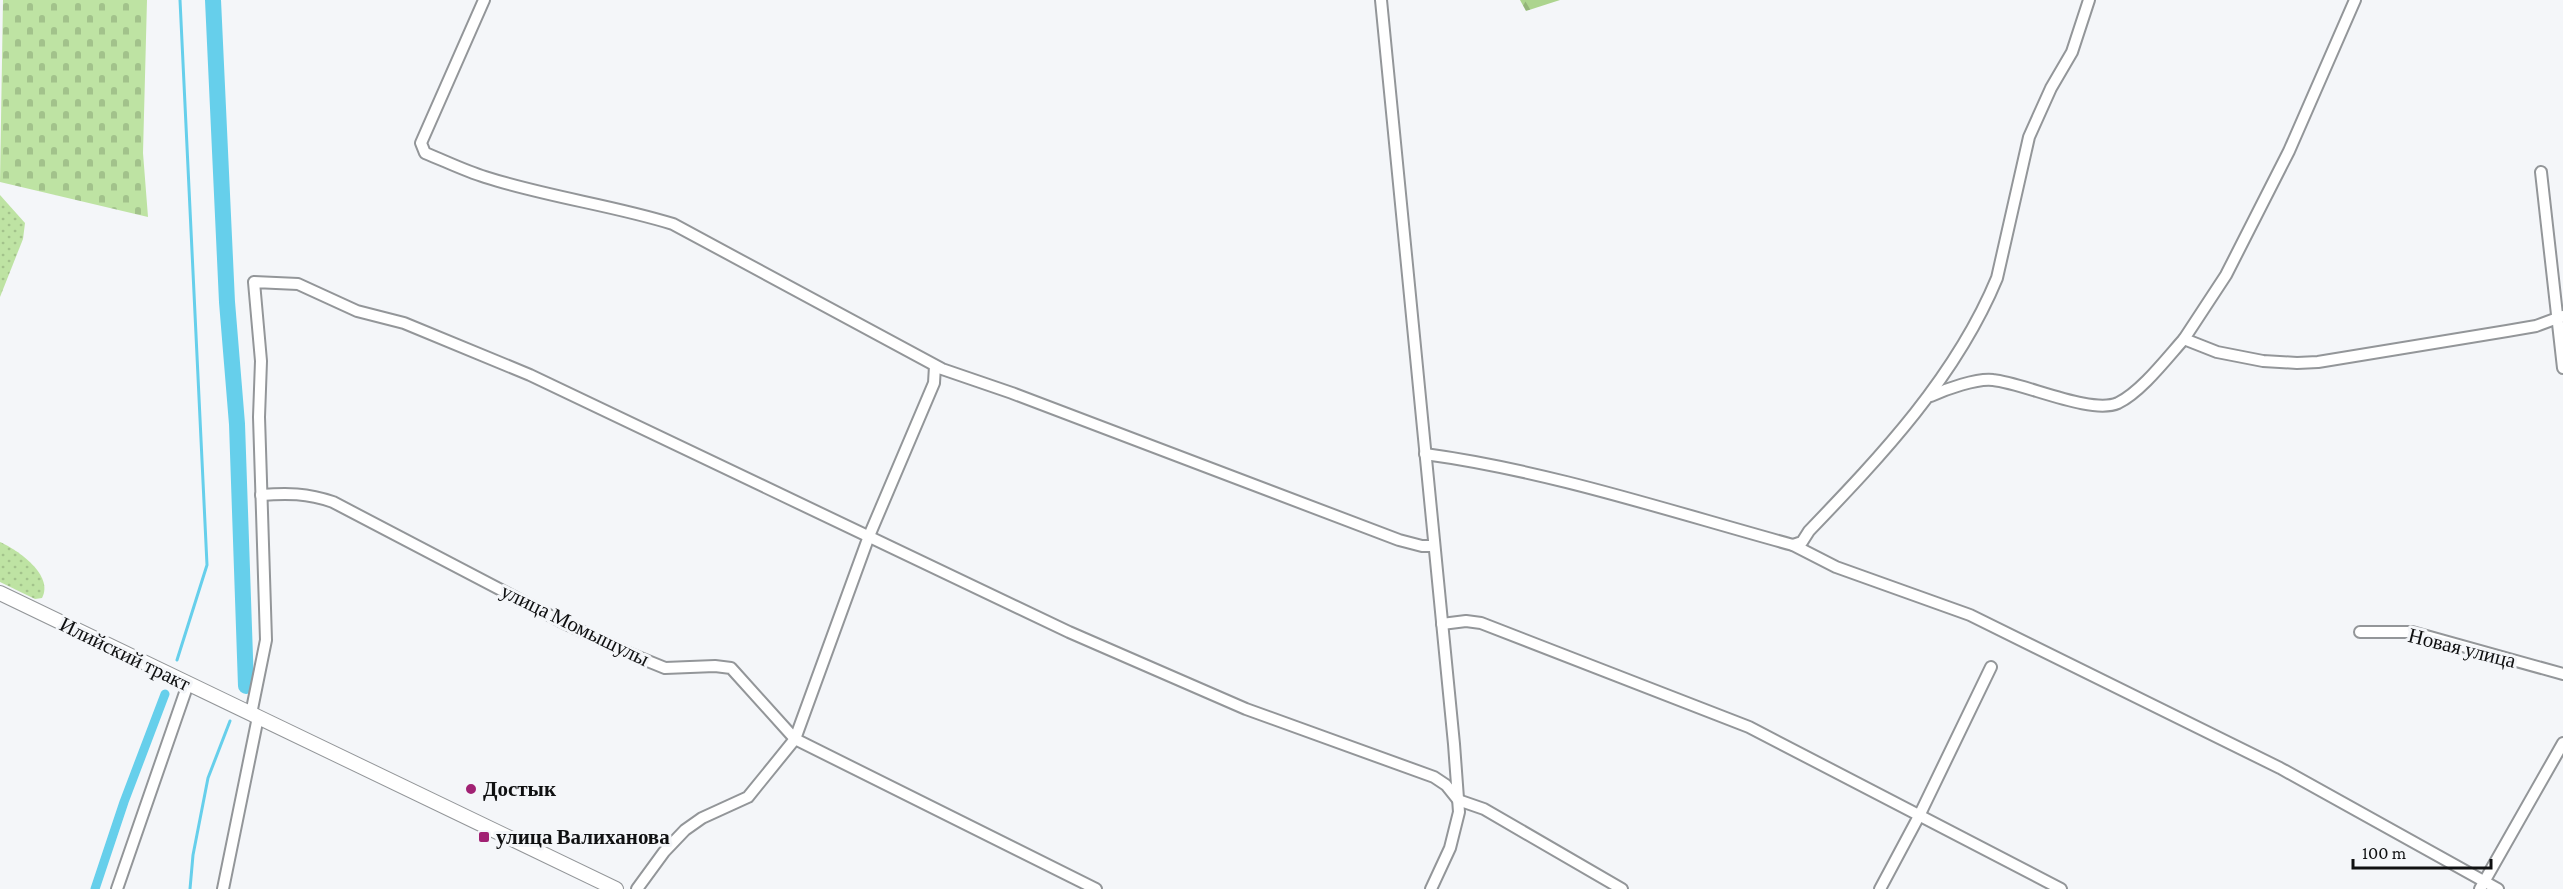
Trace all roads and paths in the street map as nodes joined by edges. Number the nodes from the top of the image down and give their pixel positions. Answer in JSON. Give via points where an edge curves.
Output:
{"nodes":[{"id":1,"x":484,"y":0,"type":"edge"},
{"id":2,"x":1381,"y":0,"type":"edge"},
{"id":3,"x":2089,"y":0,"type":"edge"},
{"id":4,"x":2355,"y":0,"type":"edge"},
{"id":5,"x":2541,"y":172,"type":"dead end"},
{"id":6,"x":2560,"y":316,"type":"edge"},
{"id":7,"x":2184,"y":339,"type":"junction"},
{"id":8,"x":935,"y":366,"type":"junction"},
{"id":9,"x":2563,"y":368,"type":"edge"},
{"id":10,"x":1930,"y":396,"type":"junction"},
{"id":11,"x":1425,"y":454,"type":"junction"},
{"id":12,"x":261,"y":495,"type":"junction"},
{"id":13,"x":869,"y":536,"type":"junction"},
{"id":14,"x":1793,"y":545,"type":"junction"},
{"id":15,"x":1434,"y":546,"type":"junction"},
{"id":16,"x":0,"y":593,"type":"edge"},
{"id":17,"x":1442,"y":624,"type":"junction"},
{"id":18,"x":2360,"y":632,"type":"dead end"},
{"id":19,"x":1991,"y":667,"type":"dead end"},
{"id":20,"x":2563,"y":674,"type":"edge"},
{"id":21,"x":188,"y":684,"type":"junction"},
{"id":22,"x":254,"y":715,"type":"junction"},
{"id":23,"x":795,"y":739,"type":"junction"},
{"id":24,"x":2563,"y":743,"type":"edge"},
{"id":25,"x":1458,"y":800,"type":"junction"},
{"id":26,"x":1919,"y":816,"type":"junction"},
{"id":27,"x":2482,"y":886,"type":"edge"},
{"id":28,"x":117,"y":889,"type":"edge"},
{"id":29,"x":223,"y":889,"type":"edge"},
{"id":30,"x":616,"y":889,"type":"edge"},
{"id":31,"x":637,"y":889,"type":"edge"},
{"id":32,"x":1096,"y":889,"type":"edge"},
{"id":33,"x":1431,"y":889,"type":"edge"},
{"id":34,"x":1622,"y":889,"type":"edge"},
{"id":35,"x":1880,"y":889,"type":"edge"},
{"id":36,"x":2061,"y":889,"type":"edge"},
{"id":37,"x":2498,"y":889,"type":"edge"}],
"edges":[{"from":1,"to":8,"type":"street","via":[[421,143],[425,153],[485,177],[673,224]]},
{"from":2,"to":11,"type":"street"},
{"from":3,"to":10,"type":"street","via":[[2072,52],[2029,137],[1997,278]]},
{"from":4,"to":7,"type":"street","via":[[2280,169],[2226,275]]},
{"from":5,"to":6,"type":"street"},
{"from":6,"to":7,"type":"street","via":[[2536,326],[2319,362],[2263,361],[2217,352]]},
{"from":6,"to":9,"type":"street"},
{"from":7,"to":10,"type":"street","via":[[2146,380],[2115,405],[2079,402],[1992,380],[1944,389]]},
{"from":8,"to":13,"type":"street","via":[[934,383]]},
{"from":8,"to":15,"type":"street","via":[[1399,540]]},
{"from":10,"to":14,"type":"street","via":[[1802,542]]},
{"from":11,"to":14,"type":"street","via":[[1476,461],[1560,481]]},
{"from":11,"to":15,"type":"street"},
{"from":12,"to":13,"type":"street","via":[[261,361],[254,282],[276,281],[298,284],[357,311],[404,323],[530,375]]},
{"from":12,"to":22,"type":"street","via":[[266,640]]},
{"from":12,"to":23,"type":"street","name":"улица Момышулы","via":[[294,492],[333,502],[567,624],[665,668],[731,668]]},
{"from":13,"to":23,"type":"street"},
{"from":13,"to":25,"type":"street","via":[[1069,632],[1246,709],[1434,777]]},
{"from":14,"to":27,"type":"street","via":[[1836,567],[1970,615],[2280,768]]},
{"from":15,"to":17,"type":"street"},
{"from":16,"to":21,"type":"main road","name":"Илийский тракт"},
{"from":17,"to":25,"type":"street"},
{"from":17,"to":26,"type":"street","via":[[1481,623],[1749,727]]},
{"from":18,"to":20,"type":"street","name":"Новая улица","via":[[2412,632]]},
{"from":19,"to":26,"type":"street"},
{"from":21,"to":22,"type":"main road","name":"Илийский тракт"},
{"from":21,"to":28,"type":"street"},
{"from":22,"to":29,"type":"street","via":[[245,788]]},
{"from":22,"to":30,"type":"main road"},
{"from":23,"to":31,"type":"street","via":[[748,797],[685,830]]},
{"from":23,"to":32,"type":"street","name":"улица Момышулы"},
{"from":24,"to":27,"type":"street"},
{"from":25,"to":33,"type":"street","via":[[1450,848]]},
{"from":25,"to":34,"type":"street","via":[[1484,809]]},
{"from":26,"to":35,"type":"street"},
{"from":26,"to":36,"type":"street"},
{"from":27,"to":37,"type":"street"}]}
